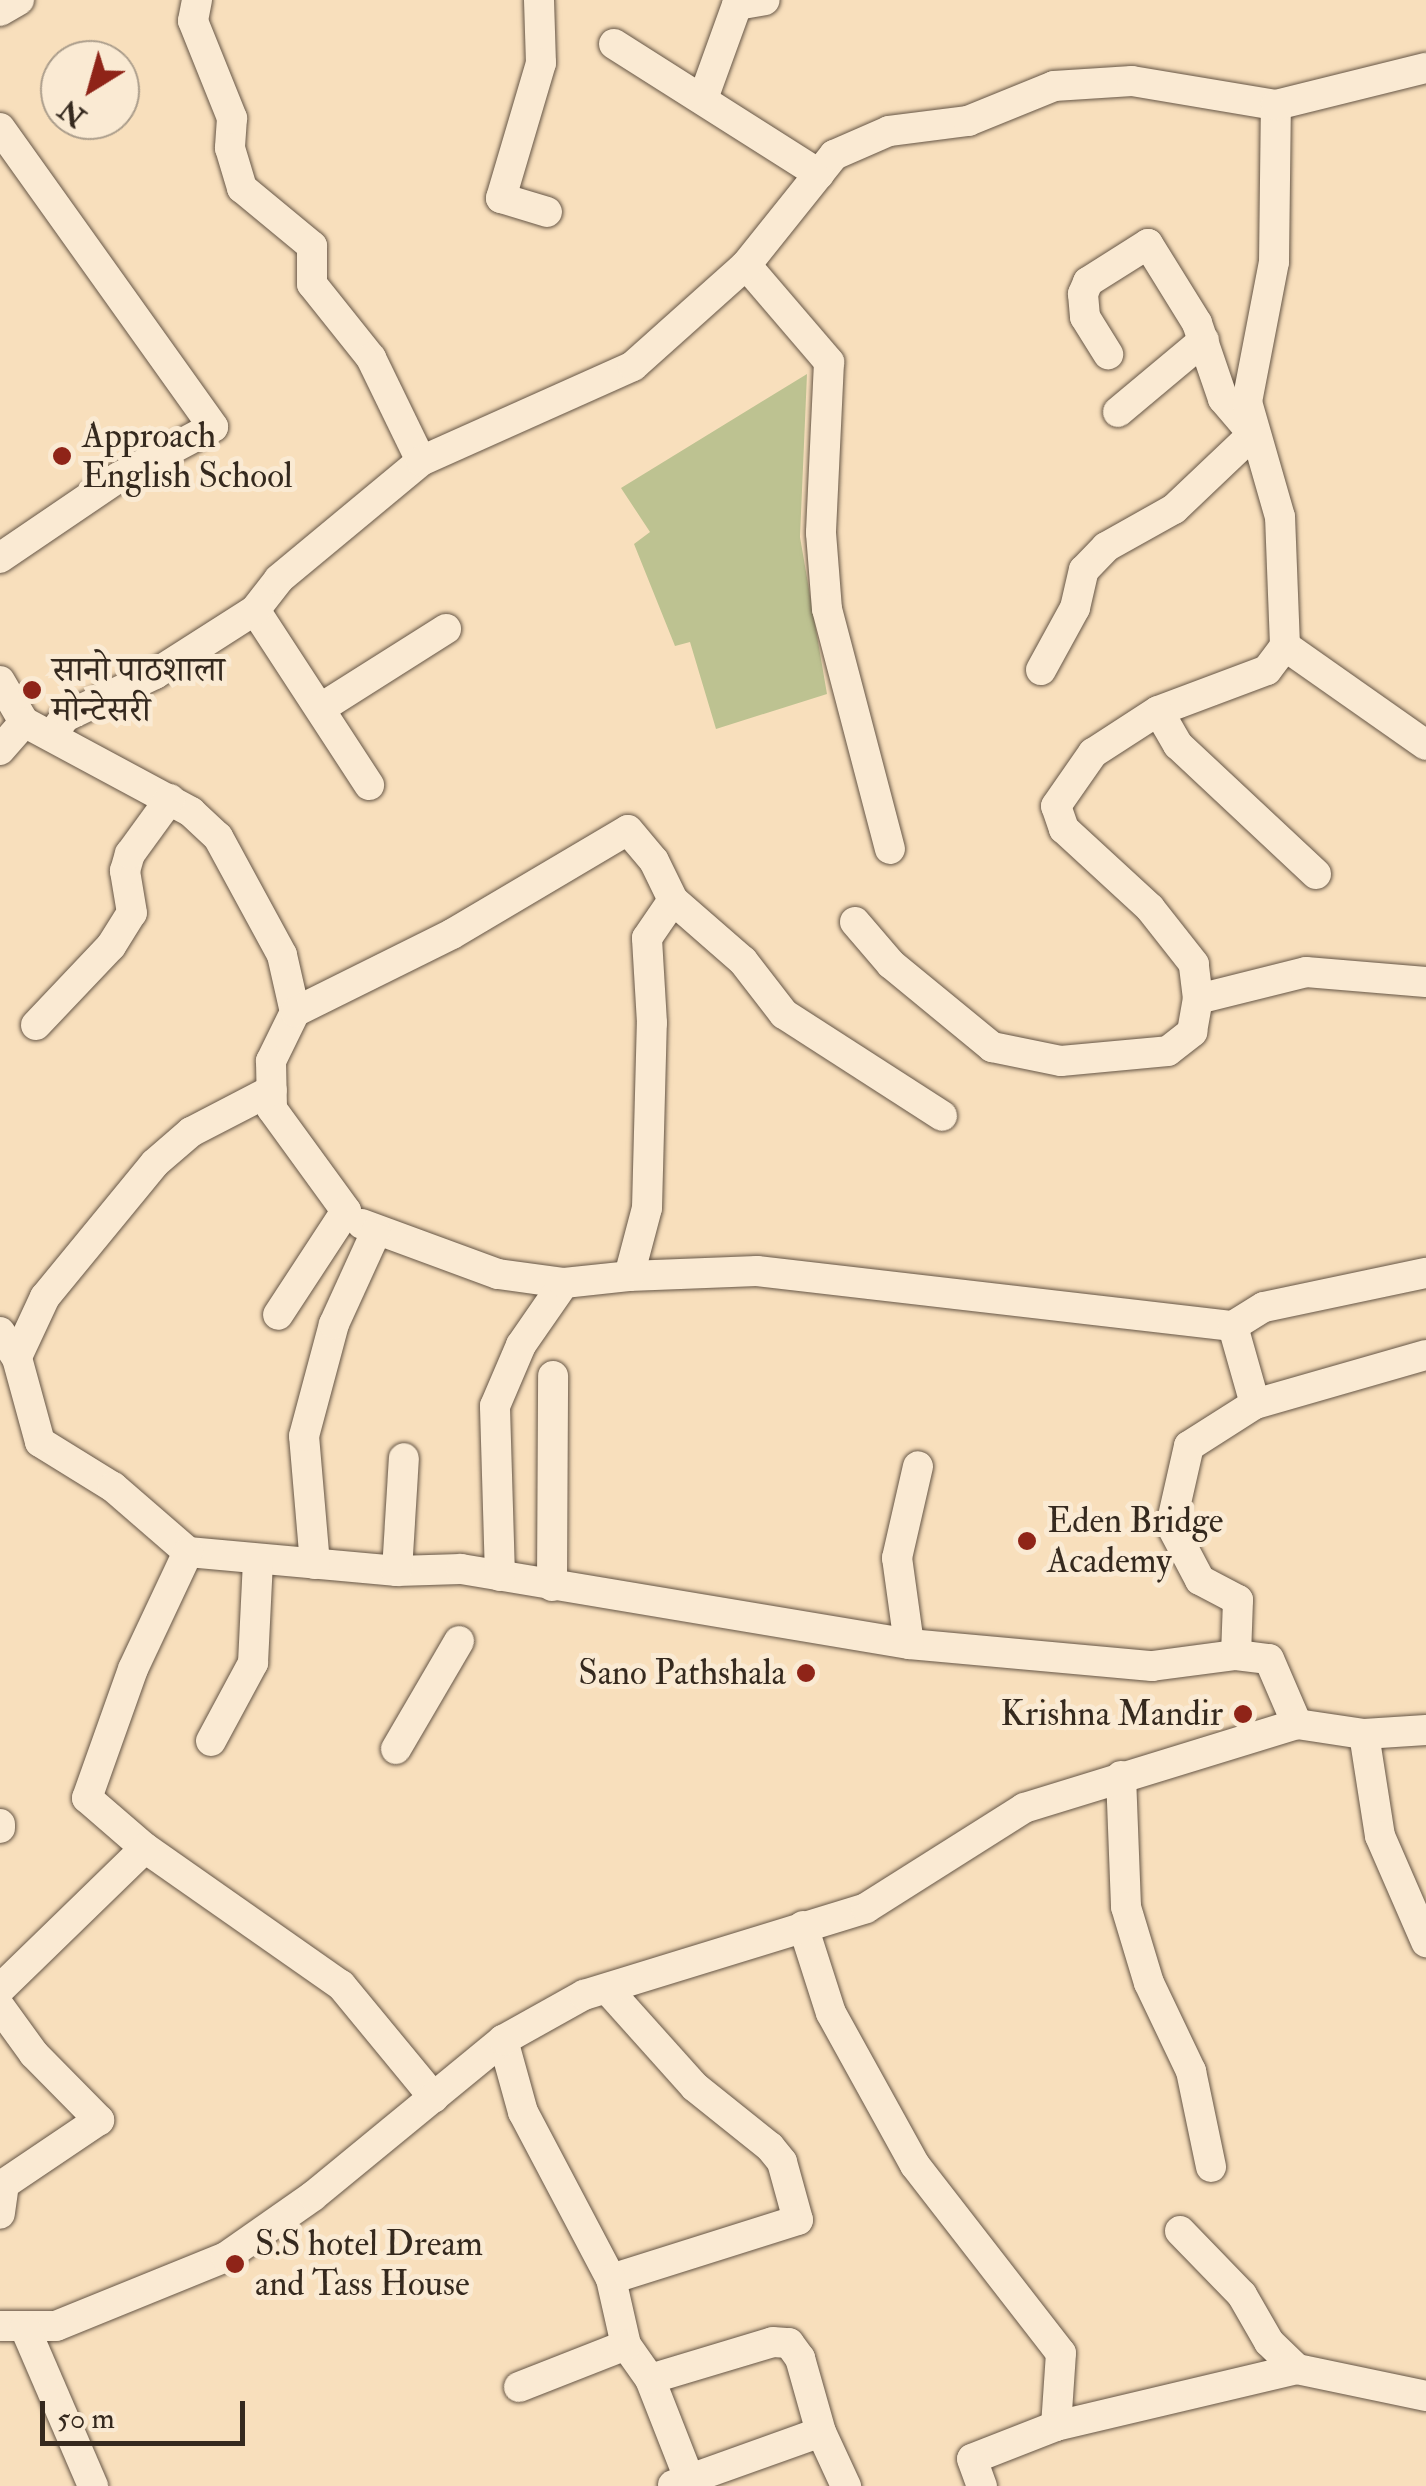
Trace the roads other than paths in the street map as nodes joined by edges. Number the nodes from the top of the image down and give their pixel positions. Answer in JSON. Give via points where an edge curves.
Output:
{"nodes":[{"id":1,"x":18,"y":0,"type":"edge"},
{"id":2,"x":197,"y":0,"type":"edge"},
{"id":3,"x":539,"y":0,"type":"edge"},
{"id":4,"x":765,"y":0,"type":"edge"},
{"id":5,"x":0,"y":11,"type":"edge"},
{"id":6,"x":614,"y":44,"type":"dead end"},
{"id":7,"x":1426,"y":68,"type":"edge"},
{"id":8,"x":704,"y":96,"type":"junction"},
{"id":9,"x":1276,"y":105,"type":"junction"},
{"id":10,"x":0,"y":128,"type":"edge"},
{"id":11,"x":820,"y":174,"type":"junction"},
{"id":12,"x":547,"y":212,"type":"dead end"},
{"id":13,"x":746,"y":265,"type":"junction"},
{"id":14,"x":1204,"y":340,"type":"junction"},
{"id":15,"x":1108,"y":354,"type":"dead end"},
{"id":16,"x":1118,"y":412,"type":"dead end"},
{"id":17,"x":1254,"y":434,"type":"junction"},
{"id":18,"x":420,"y":461,"type":"junction"},
{"id":19,"x":0,"y":558,"type":"edge"},
{"id":20,"x":255,"y":610,"type":"junction"},
{"id":21,"x":446,"y":629,"type":"dead end"},
{"id":22,"x":1285,"y":646,"type":"junction"},
{"id":23,"x":1041,"y":670,"type":"dead end"},
{"id":24,"x":0,"y":680,"type":"edge"},
{"id":25,"x":321,"y":708,"type":"junction"},
{"id":26,"x":1158,"y":711,"type":"junction"},
{"id":27,"x":24,"y":722,"type":"junction"},
{"id":28,"x":53,"y":734,"type":"junction"},
{"id":29,"x":1426,"y":745,"type":"edge"},
{"id":30,"x":0,"y":750,"type":"edge"},
{"id":31,"x":369,"y":785,"type":"dead end"},
{"id":32,"x":170,"y":799,"type":"junction"},
{"id":33,"x":890,"y":849,"type":"dead end"},
{"id":34,"x":1316,"y":874,"type":"dead end"},
{"id":35,"x":673,"y":900,"type":"junction"},
{"id":36,"x":855,"y":922,"type":"dead end"},
{"id":37,"x":1426,"y":982,"type":"edge"},
{"id":38,"x":1198,"y":999,"type":"junction"},
{"id":39,"x":295,"y":1012,"type":"junction"},
{"id":40,"x":36,"y":1025,"type":"dead end"},
{"id":41,"x":272,"y":1090,"type":"junction"},
{"id":42,"x":942,"y":1116,"type":"dead end"},
{"id":43,"x":346,"y":1212,"type":"junction"},
{"id":44,"x":376,"y":1232,"type":"junction"},
{"id":45,"x":1426,"y":1273,"type":"edge"},
{"id":46,"x":629,"y":1276,"type":"junction"},
{"id":47,"x":564,"y":1283,"type":"junction"},
{"id":48,"x":278,"y":1315,"type":"dead end"},
{"id":49,"x":1233,"y":1326,"type":"junction"},
{"id":50,"x":8,"y":1344,"type":"edge"},
{"id":51,"x":1426,"y":1355,"type":"edge"},
{"id":52,"x":553,"y":1376,"type":"dead end"},
{"id":53,"x":1255,"y":1404,"type":"junction"},
{"id":54,"x":404,"y":1458,"type":"dead end"},
{"id":55,"x":918,"y":1466,"type":"dead end"},
{"id":56,"x":188,"y":1552,"type":"junction"},
{"id":57,"x":258,"y":1560,"type":"junction"},
{"id":58,"x":314,"y":1564,"type":"junction"},
{"id":59,"x":397,"y":1570,"type":"junction"},
{"id":60,"x":500,"y":1576,"type":"junction"},
{"id":61,"x":552,"y":1586,"type":"junction"},
{"id":62,"x":458,"y":1641,"type":"dead end"},
{"id":63,"x":909,"y":1644,"type":"junction"},
{"id":64,"x":1236,"y":1655,"type":"junction"},
{"id":65,"x":1297,"y":1724,"type":"junction"},
{"id":66,"x":1426,"y":1730,"type":"edge"},
{"id":67,"x":1364,"y":1734,"type":"junction"},
{"id":68,"x":210,"y":1741,"type":"dead end"},
{"id":69,"x":396,"y":1750,"type":"dead end"},
{"id":70,"x":1121,"y":1776,"type":"junction"},
{"id":71,"x":145,"y":1848,"type":"junction"},
{"id":72,"x":803,"y":1926,"type":"junction"},
{"id":73,"x":1426,"y":1942,"type":"edge"},
{"id":74,"x":0,"y":1990,"type":"edge"},
{"id":75,"x":608,"y":1990,"type":"junction"},
{"id":76,"x":0,"y":2006,"type":"edge"},
{"id":77,"x":504,"y":2040,"type":"junction"},
{"id":78,"x":434,"y":2098,"type":"junction"},
{"id":79,"x":1211,"y":2167,"type":"dead end"},
{"id":80,"x":0,"y":2214,"type":"edge"},
{"id":81,"x":1180,"y":2232,"type":"dead end"},
{"id":82,"x":611,"y":2278,"type":"junction"},
{"id":83,"x":12,"y":2327,"type":"edge"},
{"id":84,"x":626,"y":2345,"type":"junction"},
{"id":85,"x":1298,"y":2369,"type":"junction"},
{"id":86,"x":650,"y":2379,"type":"junction"},
{"id":87,"x":519,"y":2387,"type":"dead end"},
{"id":88,"x":1426,"y":2396,"type":"edge"},
{"id":89,"x":1056,"y":2426,"type":"junction"},
{"id":90,"x":821,"y":2432,"type":"junction"},
{"id":91,"x":684,"y":2484,"type":"edge"},
{"id":92,"x":93,"y":2486,"type":"edge"},
{"id":93,"x":846,"y":2486,"type":"edge"},
{"id":94,"x":982,"y":2486,"type":"edge"}],
"edges":[{"from":1,"to":5,"type":"street"},
{"from":2,"to":18,"type":"street","via":[[193,21],[232,118],[230,148],[242,188],[312,246],[312,284],[370,358]]},
{"from":3,"to":12,"type":"street","via":[[541,63],[501,198]]},
{"from":4,"to":8,"type":"street","via":[[737,6]]},
{"from":6,"to":8,"type":"street"},
{"from":7,"to":9,"type":"street"},
{"from":8,"to":11,"type":"street"},
{"from":9,"to":11,"type":"street","via":[[1132,81],[1054,86],[968,121],[890,131],[834,155]]},
{"from":9,"to":17,"type":"street","via":[[1274,262],[1249,378]]},
{"from":10,"to":19,"type":"street","via":[[212,427],[119,477]]},
{"from":11,"to":13,"type":"street"},
{"from":13,"to":18,"type":"street","via":[[633,366]]},
{"from":13,"to":33,"type":"street","via":[[829,362],[820,533],[827,609]]},
{"from":14,"to":15,"type":"street","via":[[1148,244],[1088,282],[1083,294],[1085,317]]},
{"from":14,"to":16,"type":"street"},
{"from":14,"to":17,"type":"street","via":[[1223,398]]},
{"from":17,"to":22,"type":"street","via":[[1280,517]]},
{"from":17,"to":23,"type":"street","via":[[1174,509],[1106,547],[1084,570],[1075,608]]},
{"from":18,"to":20,"type":"street","via":[[278,579]]},
{"from":20,"to":25,"type":"street"},
{"from":20,"to":28,"type":"street","via":[[155,674],[65,717]]},
{"from":21,"to":25,"type":"street"},
{"from":22,"to":26,"type":"street","via":[[1266,670]]},
{"from":22,"to":29,"type":"street"},
{"from":24,"to":27,"type":"street"},
{"from":25,"to":31,"type":"street"},
{"from":26,"to":34,"type":"street","via":[[1178,745]]},
{"from":26,"to":38,"type":"street","via":[[1093,753],[1056,806],[1064,829],[1150,908],[1194,964]]},
{"from":27,"to":28,"type":"street"},
{"from":27,"to":30,"type":"street"},
{"from":28,"to":32,"type":"street","via":[[106,770]]},
{"from":32,"to":39,"type":"street","via":[[218,837],[282,955]]},
{"from":32,"to":40,"type":"street","via":[[130,854],[132,913],[112,946]]},
{"from":35,"to":39,"type":"street","via":[[654,860],[628,830],[452,934]]},
{"from":35,"to":42,"type":"street","via":[[743,962],[784,1014]]},
{"from":35,"to":46,"type":"street","via":[[647,938],[651,1159],[647,1208]]},
{"from":36,"to":38,"type":"street","via":[[891,964],[992,1047],[1061,1061],[1168,1051],[1192,1032]]},
{"from":37,"to":38,"type":"street","via":[[1306,972]]},
{"from":39,"to":41,"type":"street","via":[[271,1061]]},
{"from":41,"to":43,"type":"street","via":[[272,1108]]},
{"from":41,"to":50,"type":"street","via":[[191,1132],[155,1163]]},
{"from":43,"to":44,"type":"street"},
{"from":43,"to":48,"type":"street"},
{"from":44,"to":47,"type":"street","via":[[498,1274]]},
{"from":44,"to":58,"type":"street","via":[[334,1324],[304,1436]]},
{"from":45,"to":49,"type":"street","via":[[1264,1307]]},
{"from":46,"to":47,"type":"street"},
{"from":46,"to":49,"type":"street","via":[[757,1271]]},
{"from":47,"to":60,"type":"street","via":[[520,1345],[496,1406]]},
{"from":49,"to":53,"type":"street"},
{"from":50,"to":56,"type":"street","via":[[40,1442],[113,1486]]},
{"from":51,"to":53,"type":"street"},
{"from":52,"to":61,"type":"street"},
{"from":53,"to":64,"type":"street","via":[[1189,1446],[1171,1525],[1200,1580],[1238,1600]]},
{"from":54,"to":59,"type":"street"},
{"from":55,"to":63,"type":"street","via":[[897,1558]]},
{"from":56,"to":57,"type":"street"},
{"from":56,"to":71,"type":"street","via":[[133,1669],[86,1798]]},
{"from":57,"to":58,"type":"street"},
{"from":57,"to":68,"type":"street","via":[[253,1663]]},
{"from":58,"to":59,"type":"street"},
{"from":59,"to":60,"type":"street"},
{"from":60,"to":61,"type":"street"},
{"from":61,"to":63,"type":"street"},
{"from":62,"to":69,"type":"street"},
{"from":63,"to":64,"type":"street","via":[[1152,1666]]},
{"from":64,"to":65,"type":"street","via":[[1269,1659]]},
{"from":65,"to":67,"type":"street"},
{"from":65,"to":70,"type":"street"},
{"from":66,"to":67,"type":"street"},
{"from":67,"to":73,"type":"street","via":[[1380,1836]]},
{"from":70,"to":72,"type":"street","via":[[1024,1808],[886,1899]]},
{"from":70,"to":79,"type":"street","via":[[1126,1907],[1149,1983],[1191,2071]]},
{"from":71,"to":74,"type":"street"},
{"from":71,"to":78,"type":"street","via":[[341,1985]]},
{"from":72,"to":75,"type":"street","via":[[689,1957]]},
{"from":72,"to":89,"type":"street","via":[[832,2012],[915,2165],[1062,2353]]},
{"from":75,"to":77,"type":"street","via":[[584,1995]]},
{"from":75,"to":82,"type":"street","via":[[695,2087],[770,2147],[782,2162],[798,2220]]},
{"from":76,"to":80,"type":"street","via":[[34,2054],[100,2120],[4,2184]]},
{"from":77,"to":78,"type":"street"},
{"from":77,"to":82,"type":"street","via":[[523,2112]]},
{"from":78,"to":83,"type":"street","via":[[226,2257],[56,2326]]},
{"from":81,"to":85,"type":"street","via":[[1242,2295],[1269,2342]]},
{"from":82,"to":84,"type":"street"},
{"from":83,"to":92,"type":"street"},
{"from":84,"to":86,"type":"street"},
{"from":84,"to":87,"type":"street"},
{"from":85,"to":88,"type":"street"},
{"from":85,"to":89,"type":"street"},
{"from":86,"to":90,"type":"street","via":[[773,2342],[788,2344],[800,2358]]},
{"from":86,"to":91,"type":"street"},
{"from":89,"to":94,"type":"street","via":[[972,2458]]},
{"from":90,"to":91,"type":"street"},
{"from":90,"to":93,"type":"street"}]}
